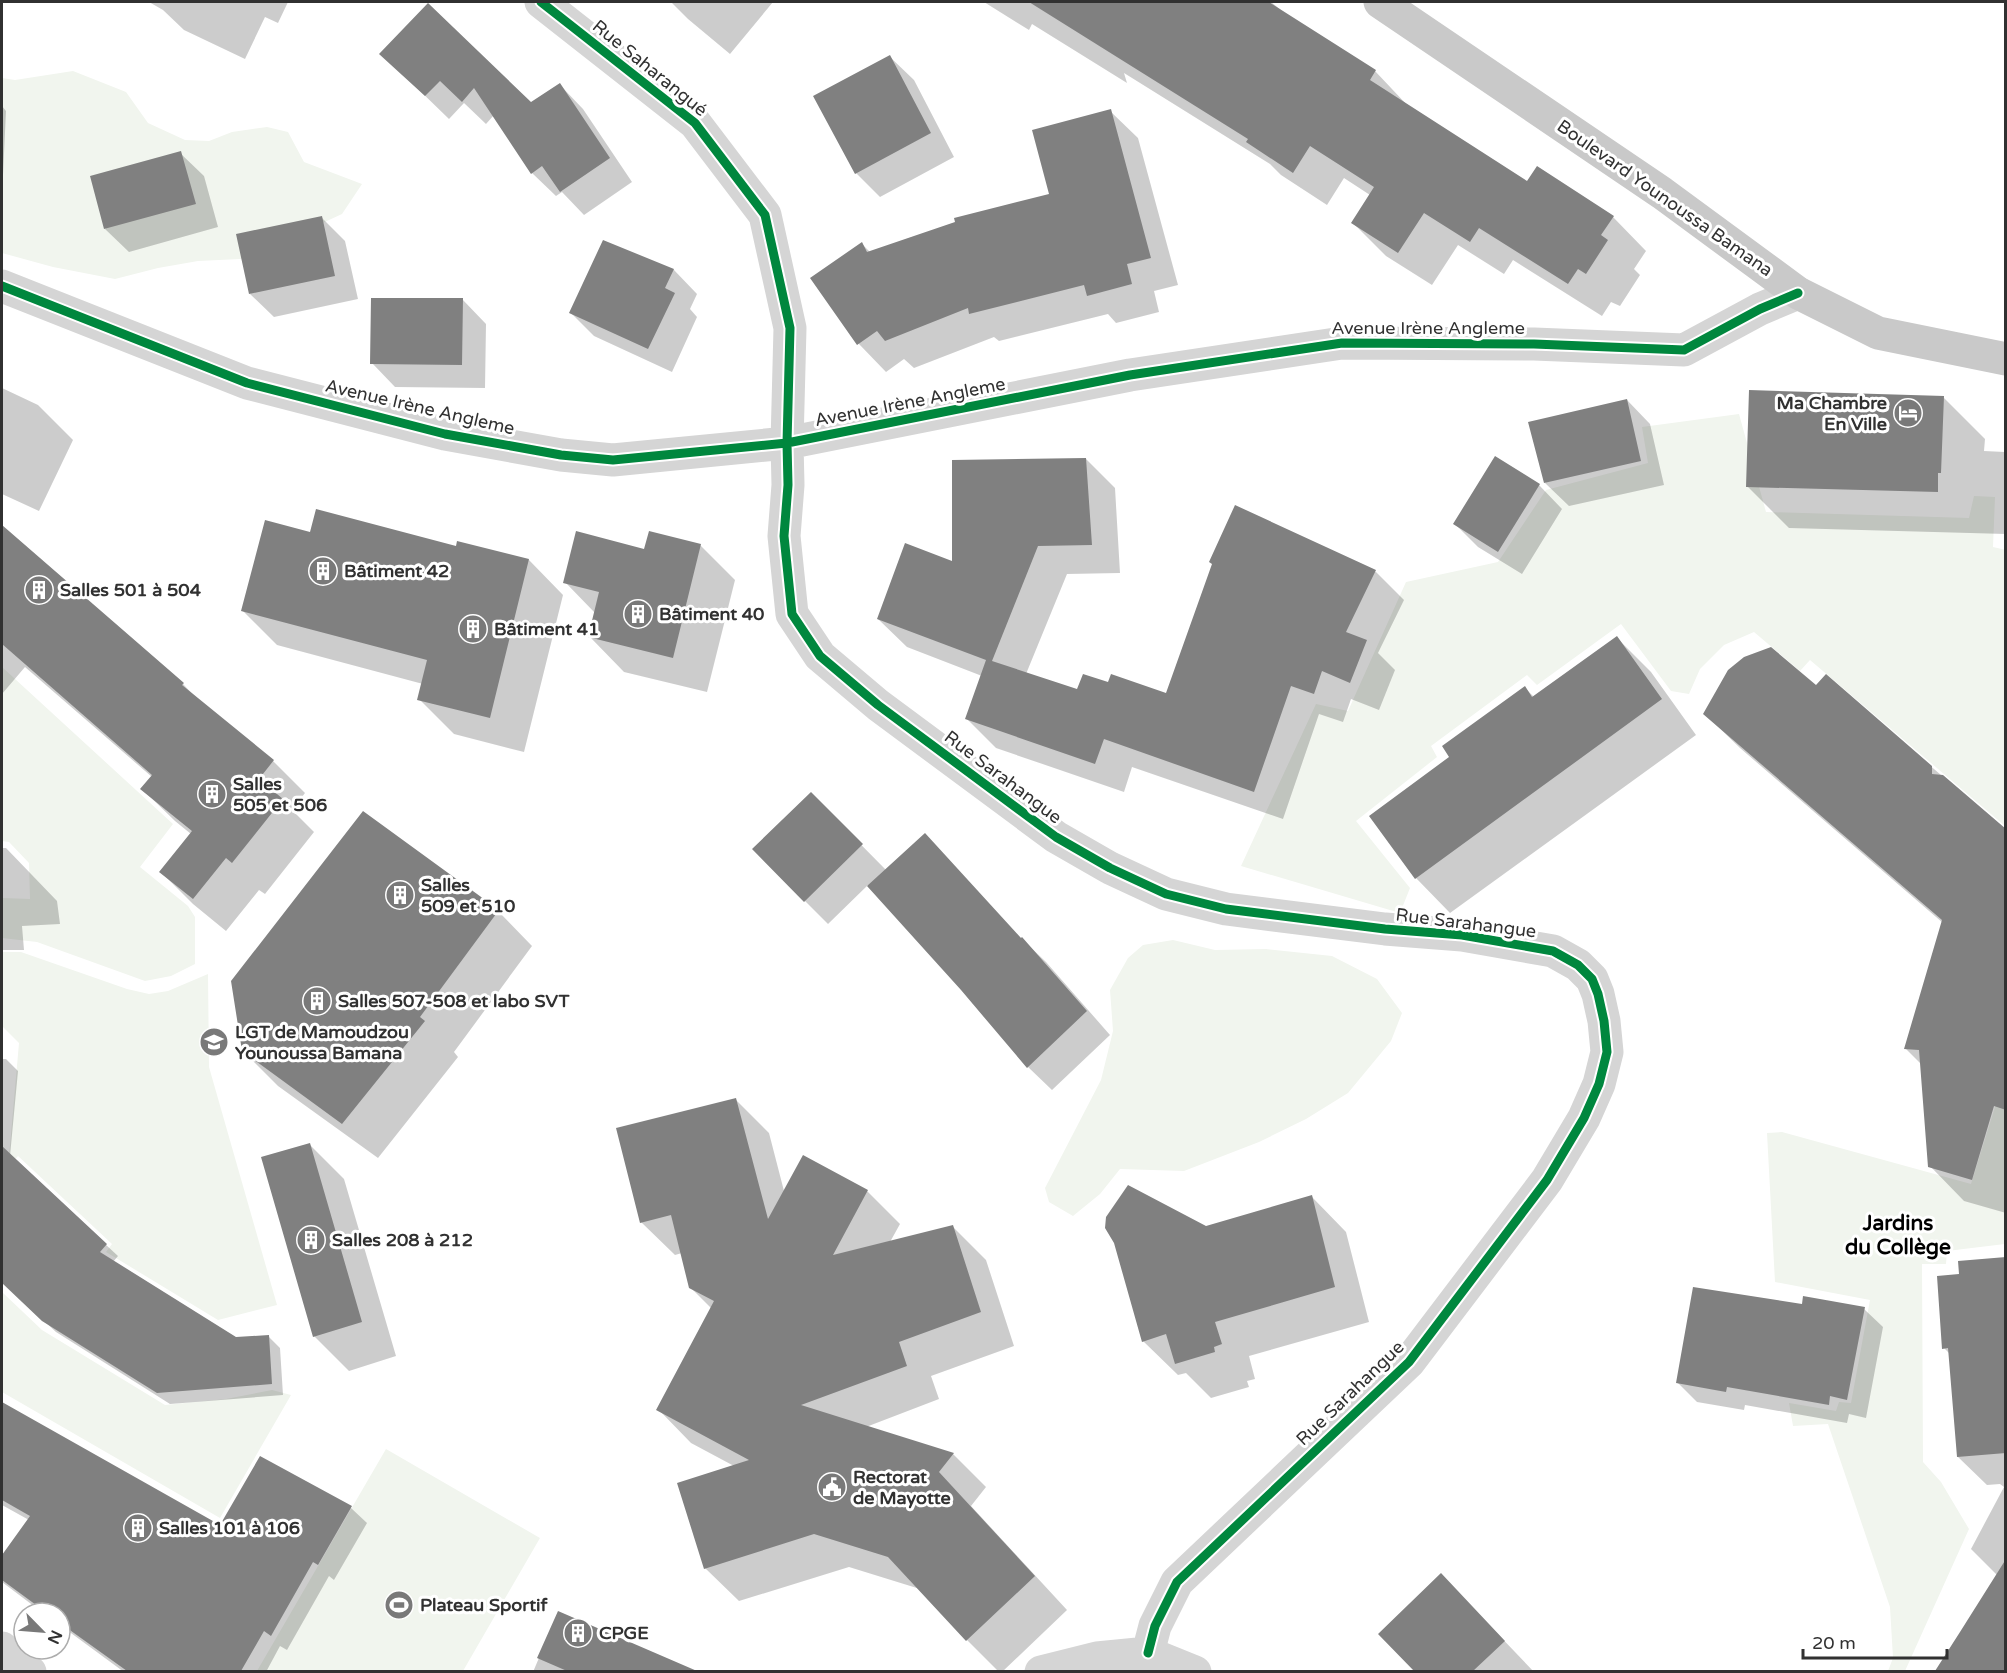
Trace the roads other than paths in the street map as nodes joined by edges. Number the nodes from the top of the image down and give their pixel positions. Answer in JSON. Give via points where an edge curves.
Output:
{"nodes":[{"id":1,"x":540,"y":2,"type":"edge"},
{"id":2,"x":1380,"y":2,"type":"edge"},
{"id":3,"x":2,"y":286,"type":"edge"},
{"id":4,"x":1798,"y":293,"type":"junction"},
{"id":5,"x":2006,"y":359,"type":"edge"},
{"id":6,"x":787,"y":443,"type":"junction"},
{"id":7,"x":2,"y":1647,"type":"edge"},
{"id":8,"x":1148,"y":1653,"type":"junction"},
{"id":9,"x":30,"y":1671,"type":"edge"},
{"id":10,"x":1041,"y":1671,"type":"edge"},
{"id":11,"x":1195,"y":1671,"type":"edge"}],
"edges":[{"from":1,"to":6,"type":"street","name":"Rue Saharangué","via":[[695,123],[765,216],[790,328]]},
{"from":2,"to":4,"type":"main road","name":"Boulevard Younoussa Bamana","via":[[1662,193]]},
{"from":3,"to":6,"type":"street","name":"Avenue Irène Angleme","via":[[247,383],[445,434],[561,455],[613,460]]},
{"from":4,"to":5,"type":"main road","name":"Boulevard Younoussa Bamana","via":[[1878,333]]},
{"from":4,"to":6,"type":"street","name":"Avenue Irène Angleme","via":[[1684,350],[1342,343],[1130,375]]},
{"from":6,"to":8,"type":"street","name":"Rue Sarahangue","via":[[784,536],[792,614],[820,656],[878,705],[1056,837],[1166,894],[1226,909],[1462,935],[1553,951],[1578,965],[1592,979],[1598,994],[1607,1052],[1599,1084],[1584,1118],[1547,1180],[1409,1362],[1177,1582],[1155,1626]]},
{"from":7,"to":9,"type":"street"},
{"from":8,"to":10,"type":"street","via":[[1097,1658]]},
{"from":8,"to":11,"type":"street"}]}
